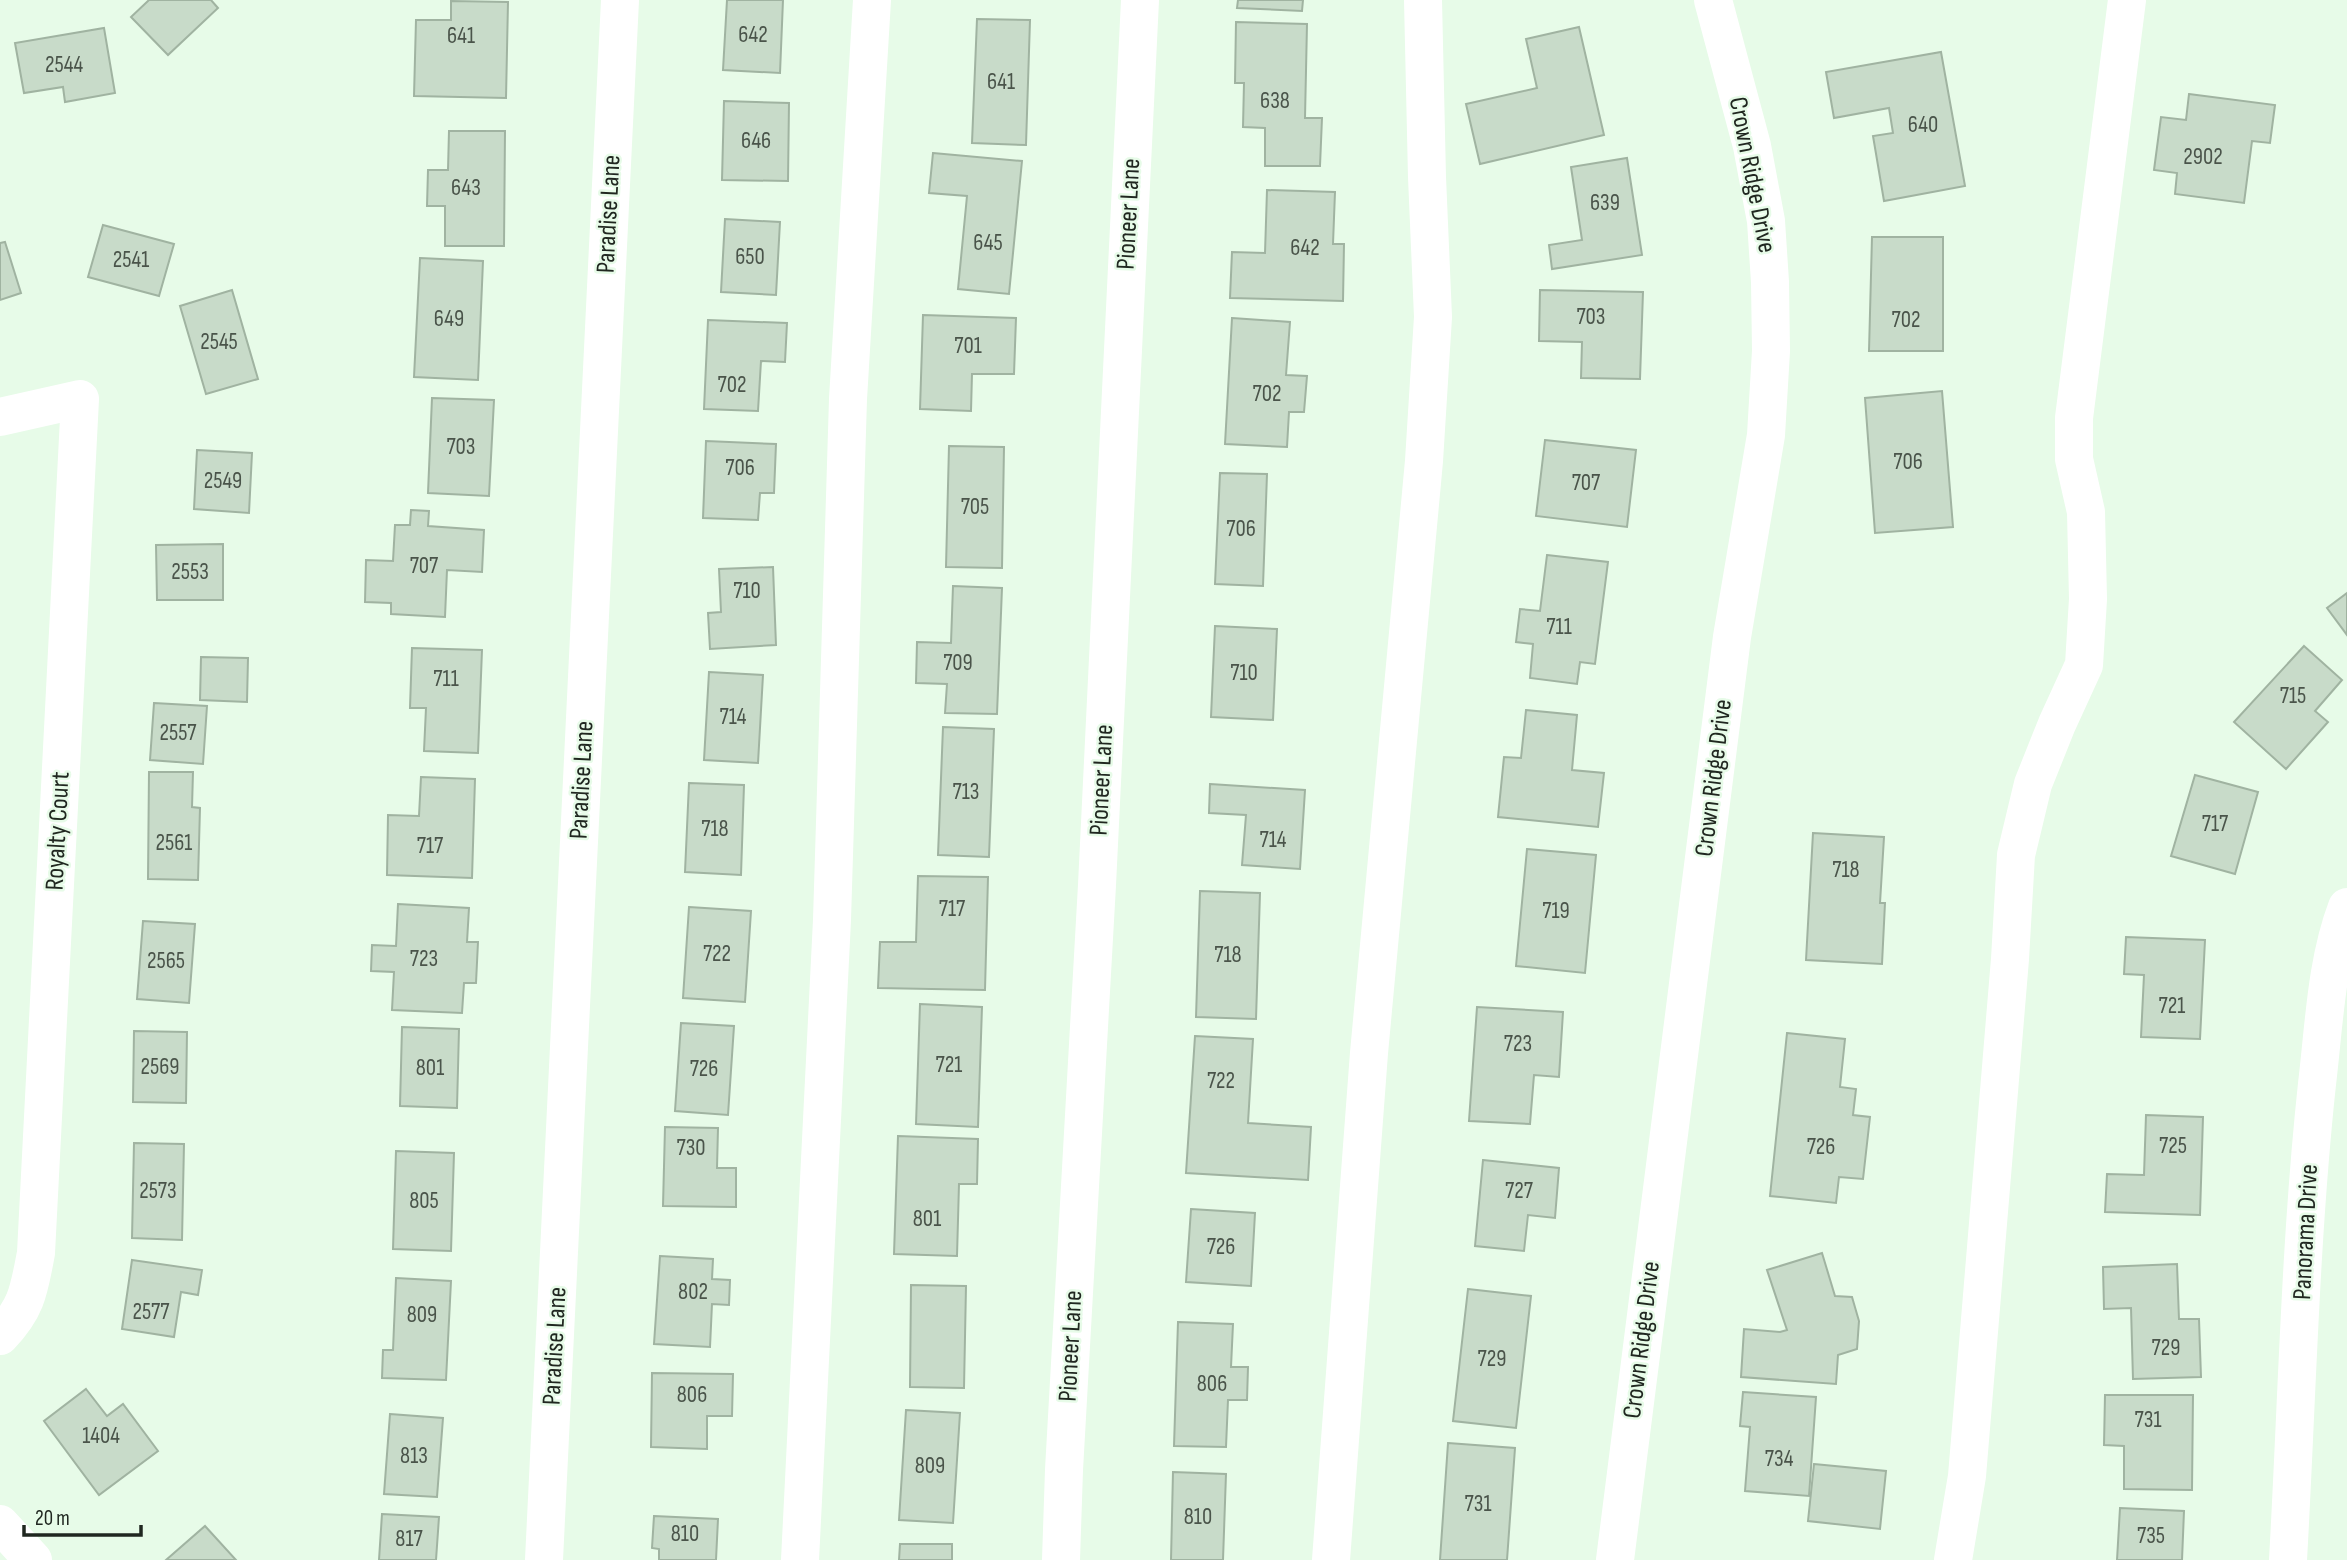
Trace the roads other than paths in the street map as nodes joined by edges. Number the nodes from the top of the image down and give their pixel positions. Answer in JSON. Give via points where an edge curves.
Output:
{"nodes":[{"id":1,"x":620,"y":0,"type":"edge"},
{"id":2,"x":872,"y":0,"type":"edge"},
{"id":3,"x":1140,"y":0,"type":"edge"},
{"id":4,"x":1423,"y":0,"type":"edge"},
{"id":5,"x":1713,"y":0,"type":"edge"},
{"id":6,"x":2127,"y":0,"type":"edge"},
{"id":7,"x":0,"y":417,"type":"edge"},
{"id":8,"x":2347,"y":907,"type":"edge"},
{"id":9,"x":0,"y":1336,"type":"edge"},
{"id":10,"x":0,"y":1524,"type":"edge"},
{"id":11,"x":33,"y":1560,"type":"edge"},
{"id":12,"x":544,"y":1560,"type":"edge"},
{"id":13,"x":800,"y":1560,"type":"edge"},
{"id":14,"x":1061,"y":1560,"type":"edge"},
{"id":15,"x":1331,"y":1560,"type":"edge"},
{"id":16,"x":1615,"y":1560,"type":"edge"},
{"id":17,"x":1953,"y":1560,"type":"edge"},
{"id":18,"x":2288,"y":1560,"type":"edge"}],
"edges":[{"from":1,"to":12,"type":"street","name":"Paradise Lane"},
{"from":2,"to":13,"type":"street","via":[[848,400],[832,920]]},
{"from":3,"to":14,"type":"street","name":"Pioneer Lane"},
{"from":4,"to":15,"type":"street","via":[[1433,317],[1424,461],[1369,1053]]},
{"from":5,"to":16,"type":"street","name":"Crown Ridge Drive","via":[[1752,146],[1766,221],[1771,363],[1766,435],[1732,637]]},
{"from":6,"to":17,"type":"street","via":[[2074,418],[2074,459],[2086,512],[2084,665],[2033,784],[2016,855],[1968,1462]]},
{"from":7,"to":9,"type":"street","name":"Royalty Court","via":[[80,398],[36,1253],[17,1318]]},
{"from":8,"to":18,"type":"street","name":"Panorama Drive","via":[[2338,931],[2327,1000],[2309,1163]]},
{"from":10,"to":11,"type":"street"}]}
